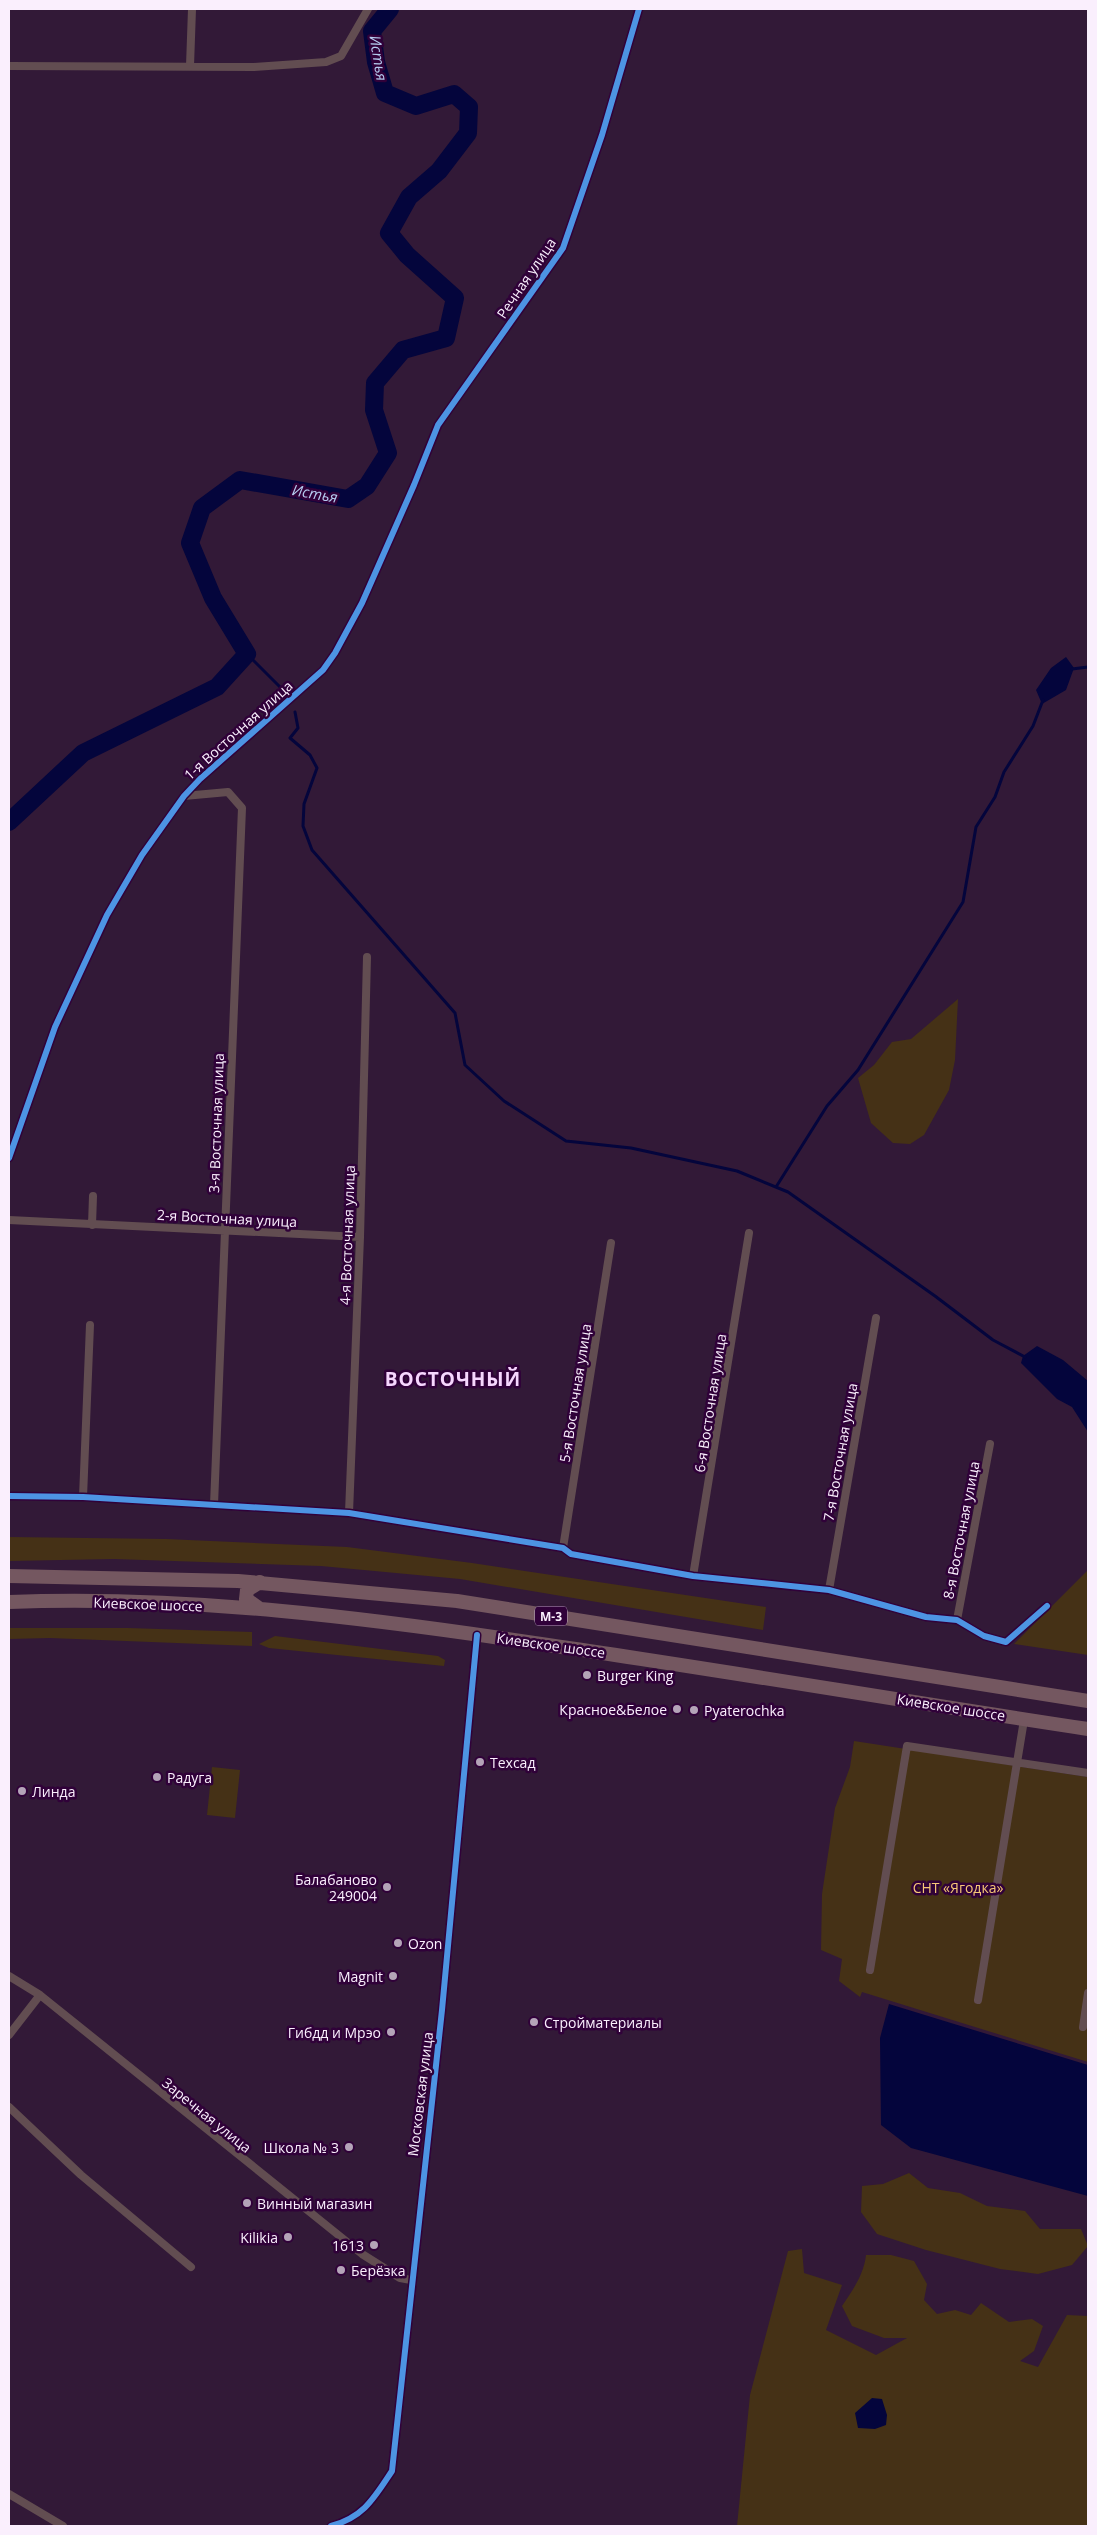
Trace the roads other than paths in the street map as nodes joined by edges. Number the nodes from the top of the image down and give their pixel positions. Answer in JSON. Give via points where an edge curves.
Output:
{"nodes":[{"id":1,"x":192,"y":9,"type":"edge"},
{"id":2,"x":368,"y":9,"type":"edge"},
{"id":3,"x":639,"y":9,"type":"edge"},
{"id":4,"x":9,"y":66,"type":"edge"},
{"id":5,"x":190,"y":66,"type":"junction"},
{"id":6,"x":414,"y":485,"type":"joint"},
{"id":7,"x":184,"y":796,"type":"junction"},
{"id":8,"x":367,"y":957,"type":"dead end"},
{"id":9,"x":9,"y":1158,"type":"edge"},
{"id":10,"x":93,"y":1196,"type":"dead end"},
{"id":11,"x":9,"y":1220,"type":"edge"},
{"id":12,"x":92,"y":1225,"type":"junction"},
{"id":13,"x":224,"y":1230,"type":"junction"},
{"id":14,"x":748,"y":1233,"type":"dead end"},
{"id":15,"x":360,"y":1237,"type":"junction"},
{"id":16,"x":611,"y":1243,"type":"dead end"},
{"id":17,"x":876,"y":1318,"type":"dead end"},
{"id":18,"x":90,"y":1325,"type":"dead end"},
{"id":19,"x":990,"y":1444,"type":"dead end"},
{"id":20,"x":9,"y":1496,"type":"edge"},
{"id":21,"x":83,"y":1497,"type":"junction"},
{"id":22,"x":214,"y":1505,"type":"junction"},
{"id":23,"x":349,"y":1513,"type":"junction"},
{"id":24,"x":563,"y":1548,"type":"junction"},
{"id":25,"x":9,"y":1576,"type":"edge"},
{"id":26,"x":693,"y":1576,"type":"junction"},
{"id":27,"x":260,"y":1582,"type":"junction"},
{"id":28,"x":829,"y":1590,"type":"junction"},
{"id":29,"x":9,"y":1602,"type":"edge"},
{"id":30,"x":1047,"y":1606,"type":"dead end"},
{"id":31,"x":260,"y":1609,"type":"junction"},
{"id":32,"x":957,"y":1620,"type":"junction"},
{"id":33,"x":477,"y":1634,"type":"junction"},
{"id":34,"x":1088,"y":1701,"type":"edge"},
{"id":35,"x":1024,"y":1720,"type":"junction"},
{"id":36,"x":1088,"y":1729,"type":"edge"},
{"id":37,"x":1017,"y":1762,"type":"junction"},
{"id":38,"x":1088,"y":1773,"type":"edge"},
{"id":39,"x":870,"y":1970,"type":"dead end"},
{"id":40,"x":9,"y":1976,"type":"edge"},
{"id":41,"x":1088,"y":1993,"type":"edge"},
{"id":42,"x":40,"y":1995,"type":"junction"},
{"id":43,"x":978,"y":2000,"type":"dead end"},
{"id":44,"x":1083,"y":2027,"type":"dead end"},
{"id":45,"x":9,"y":2035,"type":"edge"},
{"id":46,"x":9,"y":2107,"type":"edge"},
{"id":47,"x":190,"y":2267,"type":"dead end"},
{"id":48,"x":411,"y":2280,"type":"junction"},
{"id":49,"x":9,"y":2494,"type":"edge"},
{"id":50,"x":63,"y":2526,"type":"edge"},
{"id":51,"x":331,"y":2526,"type":"edge"}],
"edges":[{"from":1,"to":5,"type":"street"},
{"from":2,"to":5,"type":"street","via":[[341,56],[326,62],[254,67]]},
{"from":3,"to":6,"type":"street","name":"Речная улица","via":[[602,135],[563,248],[438,424]]},
{"from":4,"to":5,"type":"street"},
{"from":6,"to":7,"type":"street","name":"1-я Восточная улица","via":[[362,603],[323,670]]},
{"from":7,"to":9,"type":"street","name":"1-я Восточная улица","via":[[142,855],[107,915],[55,1027]]},
{"from":7,"to":13,"type":"street","name":"3-я Восточная улица","via":[[228,792],[242,808]]},
{"from":8,"to":15,"type":"street","name":"4-я Восточная улица"},
{"from":10,"to":12,"type":"street"},
{"from":11,"to":12,"type":"street","name":"2-я Восточная улица"},
{"from":12,"to":13,"type":"street","name":"2-я Восточная улица"},
{"from":13,"to":15,"type":"street","name":"2-я Восточная улица"},
{"from":13,"to":22,"type":"street","name":"3-я Восточная улица"},
{"from":14,"to":26,"type":"street","name":"6-я Восточная улица"},
{"from":15,"to":23,"type":"street","name":"4-я Восточная улица"},
{"from":16,"to":24,"type":"street","name":"5-я Восточная улица"},
{"from":17,"to":28,"type":"street","name":"7-я Восточная улица"},
{"from":18,"to":21,"type":"street"},
{"from":19,"to":32,"type":"street","name":"8-я Восточная улица"},
{"from":20,"to":21,"type":"street"},
{"from":21,"to":22,"type":"street"},
{"from":22,"to":23,"type":"street"},
{"from":23,"to":24,"type":"street"},
{"from":24,"to":26,"type":"street","via":[[571,1554]]},
{"from":25,"to":27,"type":"highway","name":"Киевское шоссе","number":"М-3"},
{"from":26,"to":28,"type":"street"},
{"from":27,"to":31,"type":"highway","via":[[247,1590],[246,1599]]},
{"from":27,"to":34,"type":"highway","name":"Киевское шоссе","number":"М-3","via":[[457,1600]]},
{"from":28,"to":32,"type":"street","via":[[926,1618]]},
{"from":29,"to":31,"type":"highway","name":"Киевское шоссе","number":"М-3"},
{"from":30,"to":32,"type":"street","via":[[1006,1642],[984,1636]]},
{"from":31,"to":33,"type":"highway","name":"Киевское шоссе","number":"М-3","via":[[335,1615]]},
{"from":33,"to":35,"type":"highway","name":"Киевское шоссе","number":"М-3"},
{"from":33,"to":48,"type":"street","name":"Московская улица","via":[[442,2010]]},
{"from":35,"to":36,"type":"highway","name":"Киевское шоссе","number":"М-3"},
{"from":35,"to":37,"type":"street"},
{"from":37,"to":38,"type":"street"},
{"from":37,"to":39,"type":"street","via":[[907,1746]]},
{"from":37,"to":43,"type":"street"},
{"from":40,"to":42,"type":"street","name":"Заречная улица"},
{"from":41,"to":44,"type":"street"},
{"from":42,"to":45,"type":"street"},
{"from":42,"to":48,"type":"street","name":"Заречная улица","via":[[341,2239],[400,2278]]},
{"from":46,"to":47,"type":"street","via":[[81,2175]]},
{"from":48,"to":51,"type":"street","name":"Московская улица","via":[[392,2471],[362,2512],[349,2521]]},
{"from":49,"to":50,"type":"street"}]}
